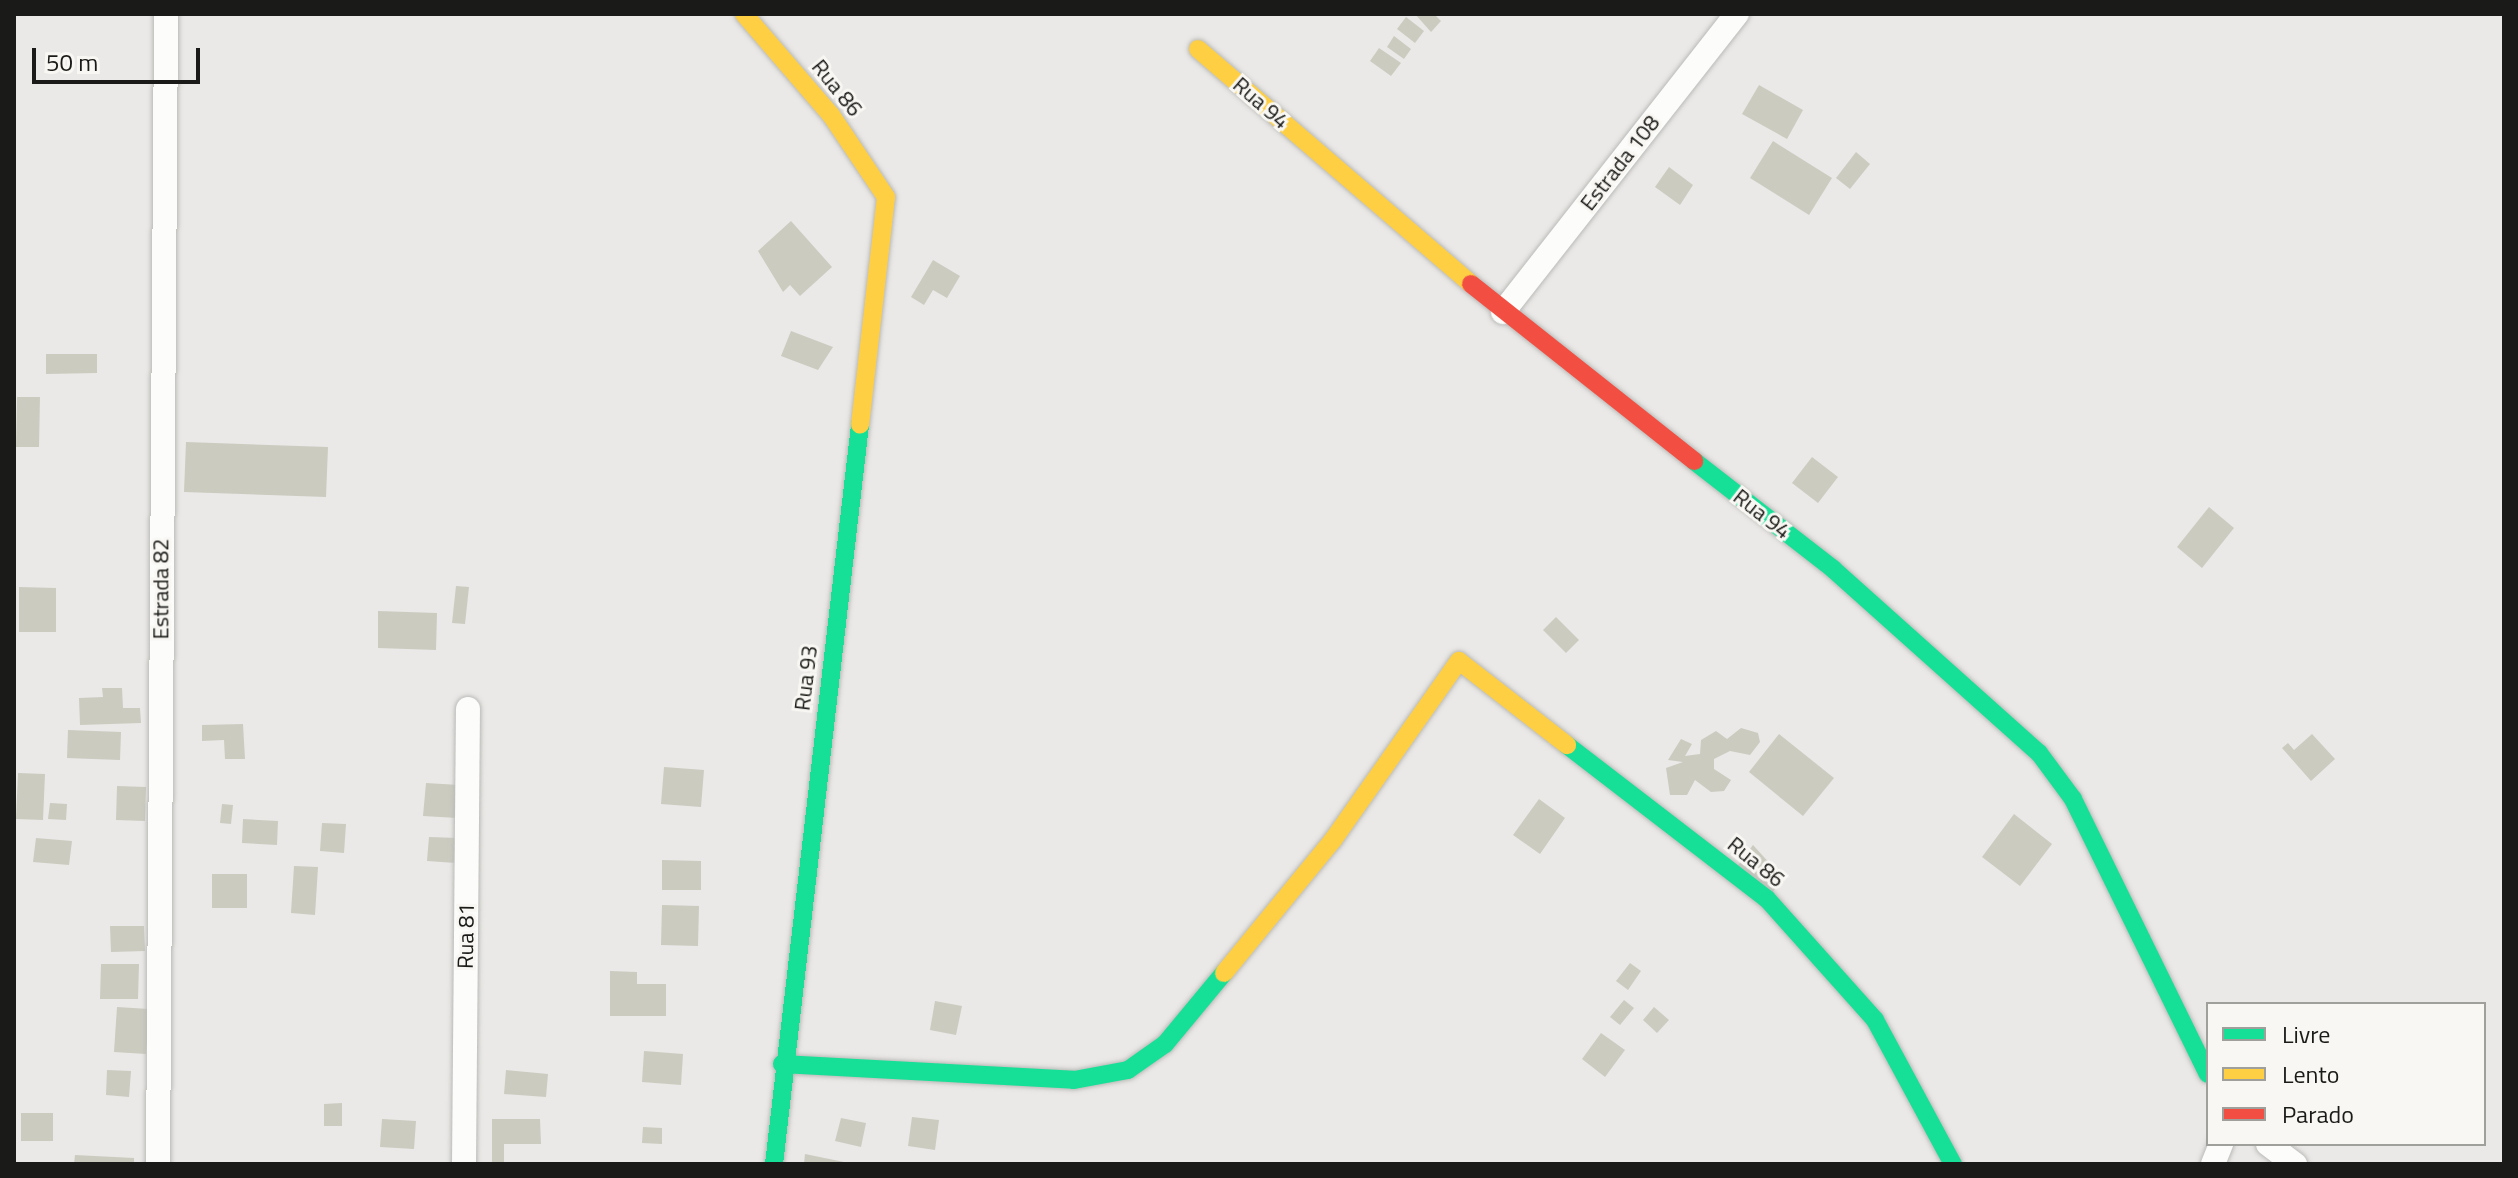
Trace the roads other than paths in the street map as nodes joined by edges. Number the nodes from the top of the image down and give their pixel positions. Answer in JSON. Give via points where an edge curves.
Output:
{"nodes":[{"id":1,"x":166,"y":14,"type":"edge"},
{"id":2,"x":744,"y":14,"type":"edge"},
{"id":3,"x":1737,"y":14,"type":"edge"},
{"id":4,"x":1198,"y":49,"type":"dead end"},
{"id":5,"x":886,"y":197,"type":"joint"},
{"id":6,"x":1503,"y":312,"type":"junction"},
{"id":7,"x":468,"y":709,"type":"dead end"},
{"id":8,"x":782,"y":1064,"type":"junction"},
{"id":9,"x":2206,"y":1070,"type":"edge"},
{"id":10,"x":2271,"y":1146,"type":"edge"},
{"id":11,"x":158,"y":1164,"type":"edge"},
{"id":12,"x":464,"y":1164,"type":"edge"},
{"id":13,"x":774,"y":1164,"type":"edge"},
{"id":14,"x":1953,"y":1164,"type":"edge"},
{"id":15,"x":2295,"y":1164,"type":"edge"}],
"edges":[{"from":1,"to":11,"type":"street","name":"Estrada 82"},
{"from":2,"to":5,"type":"street","name":"Rua 86","via":[[831,115]]},
{"from":3,"to":6,"type":"street","name":"Estrada 108"},
{"from":4,"to":6,"type":"street","name":"Rua 94"},
{"from":5,"to":8,"type":"street","name":"Rua 93"},
{"from":6,"to":9,"type":"street","name":"Rua 94","via":[[1833,569],[1980,694],[2039,753],[2073,799]]},
{"from":7,"to":12,"type":"street","name":"Rua 81"},
{"from":8,"to":13,"type":"street","name":"Rua 93"},
{"from":8,"to":14,"type":"street","name":"Rua 86","via":[[1074,1080],[1128,1070],[1165,1044],[1333,840],[1459,661],[1767,899],[1875,1020]]},
{"from":10,"to":15,"type":"street"}]}
